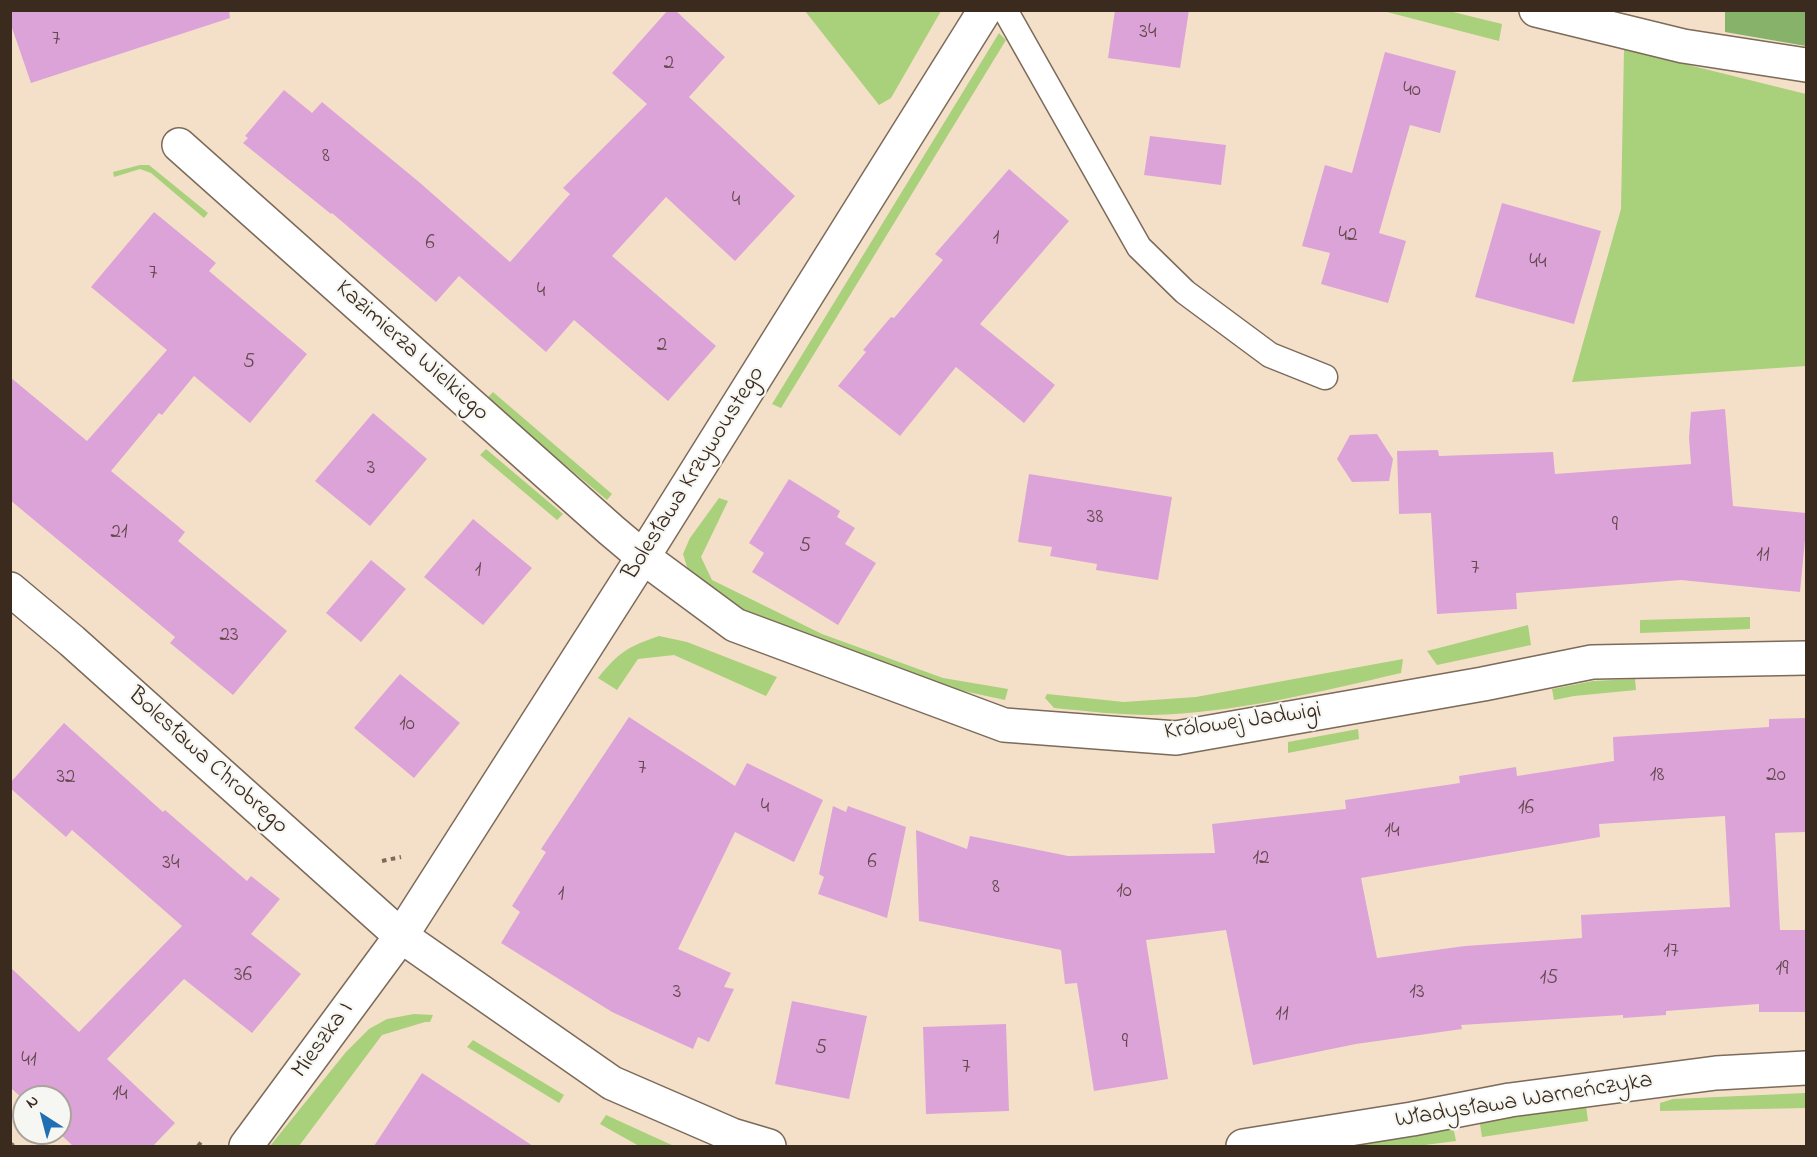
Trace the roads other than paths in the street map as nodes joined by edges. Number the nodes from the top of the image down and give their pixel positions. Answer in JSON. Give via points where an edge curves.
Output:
{"nodes":[{"id":1,"x":985,"y":10,"type":"edge"},
{"id":2,"x":1005,"y":10,"type":"edge"},
{"id":3,"x":1536,"y":10,"type":"edge"},
{"id":4,"x":1806,"y":65,"type":"edge"},
{"id":5,"x":179,"y":145,"type":"dead end"},
{"id":6,"x":1325,"y":377,"type":"dead end"},
{"id":7,"x":643,"y":558,"type":"junction"},
{"id":8,"x":10,"y":589,"type":"edge"},
{"id":9,"x":1806,"y":658,"type":"edge"},
{"id":10,"x":401,"y":936,"type":"junction"},
{"id":11,"x":1806,"y":1068,"type":"edge"},
{"id":12,"x":246,"y":1146,"type":"edge"},
{"id":13,"x":769,"y":1146,"type":"edge"},
{"id":14,"x":1243,"y":1146,"type":"edge"}],
"edges":[{"from":1,"to":7,"type":"street","name":"Bolesława Krzywoustego"},
{"from":2,"to":6,"type":"lane","via":[[1139,247],[1185,292],[1270,355]]},
{"from":3,"to":4,"type":"street","via":[[1683,46]]},
{"from":5,"to":7,"type":"street","name":"Kazimierza Wielkiego"},
{"from":7,"to":9,"type":"street","name":"Królowej Jadwigi","via":[[735,625],[1004,725],[1176,738],[1592,662]]},
{"from":7,"to":10,"type":"street","name":"Bolesława Krzywoustego"},
{"from":8,"to":10,"type":"street","name":"Bolesława Chrobrego","via":[[72,640]]},
{"from":10,"to":12,"type":"street","name":"Mieszka I"},
{"from":10,"to":13,"type":"street","via":[[612,1083],[732,1136]]},
{"from":11,"to":14,"type":"street","name":"Władysława Warneńczyka","via":[[1716,1073],[1510,1100]]}]}
